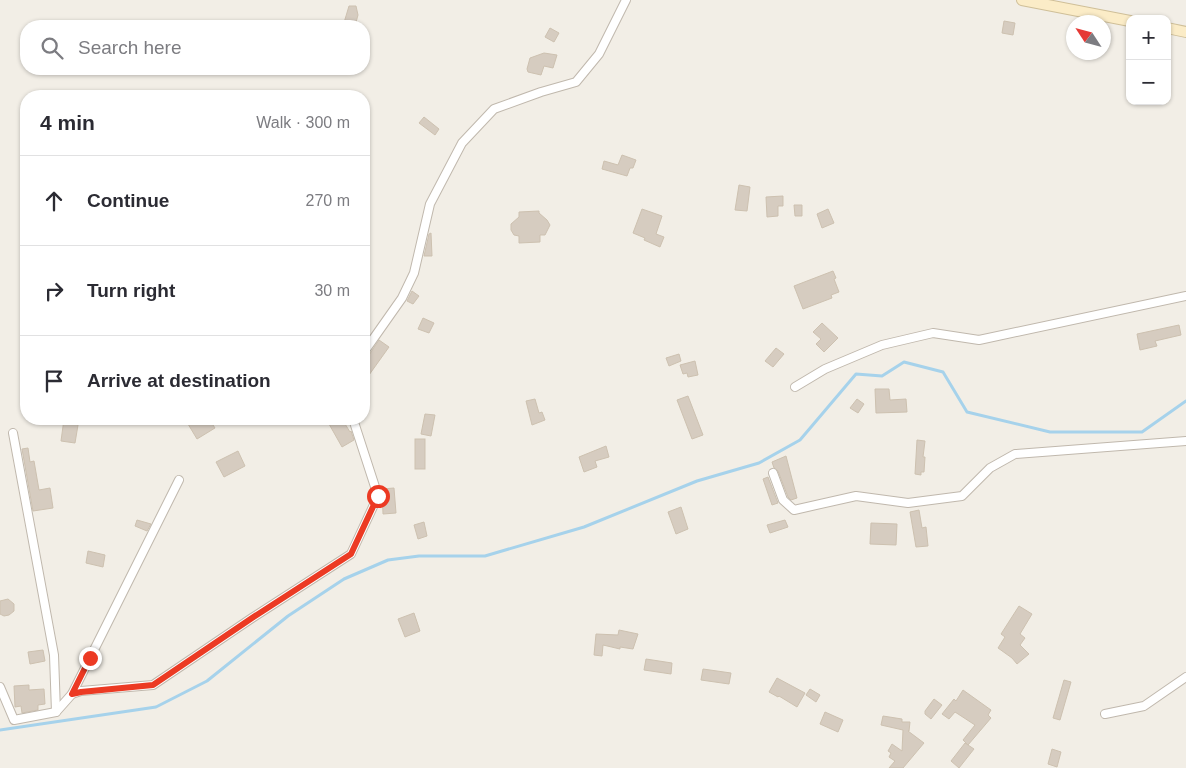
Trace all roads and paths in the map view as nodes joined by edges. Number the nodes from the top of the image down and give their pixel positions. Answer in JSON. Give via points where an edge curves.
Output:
{"nodes":[{"id":1,"x":626,"y":0,"type":"edge"},
{"id":2,"x":1022,"y":0,"type":"edge"},
{"id":3,"x":1126,"y":20,"type":"edge"},
{"id":4,"x":1171,"y":29,"type":"edge"},
{"id":5,"x":1186,"y":32,"type":"edge"},
{"id":6,"x":1186,"y":296,"type":"edge"},
{"id":7,"x":370,"y":343,"type":"edge"},
{"id":8,"x":795,"y":387,"type":"dead end"},
{"id":9,"x":355,"y":425,"type":"edge"},
{"id":10,"x":13,"y":433,"type":"dead end"},
{"id":11,"x":1186,"y":441,"type":"edge"},
{"id":12,"x":773,"y":473,"type":"dead end"},
{"id":13,"x":179,"y":480,"type":"dead end"},
{"id":14,"x":1186,"y":677,"type":"edge"},
{"id":15,"x":0,"y":687,"type":"edge"},
{"id":16,"x":72,"y":694,"type":"junction"},
{"id":17,"x":56,"y":712,"type":"junction"},
{"id":18,"x":1105,"y":714,"type":"dead end"}],
"edges":[{"from":1,"to":7,"type":"street","via":[[599,54],[576,82],[494,109],[462,143],[430,204],[414,273],[402,298]]},
{"from":2,"to":3,"type":"main road"},
{"from":4,"to":5,"type":"main road"},
{"from":6,"to":8,"type":"street","via":[[979,340],[933,333],[882,344],[825,369]]},
{"from":9,"to":16,"type":"street","via":[[378,496],[351,554],[153,685]]},
{"from":10,"to":17,"type":"street","via":[[54,655]]},
{"from":11,"to":12,"type":"street","via":[[1015,454],[990,468],[962,496],[908,503],[856,496],[794,510],[783,500]]},
{"from":13,"to":16,"type":"street"},
{"from":14,"to":18,"type":"street","via":[[1144,706]]},
{"from":15,"to":17,"type":"street","via":[[14,720]]},
{"from":16,"to":17,"type":"street"}]}
